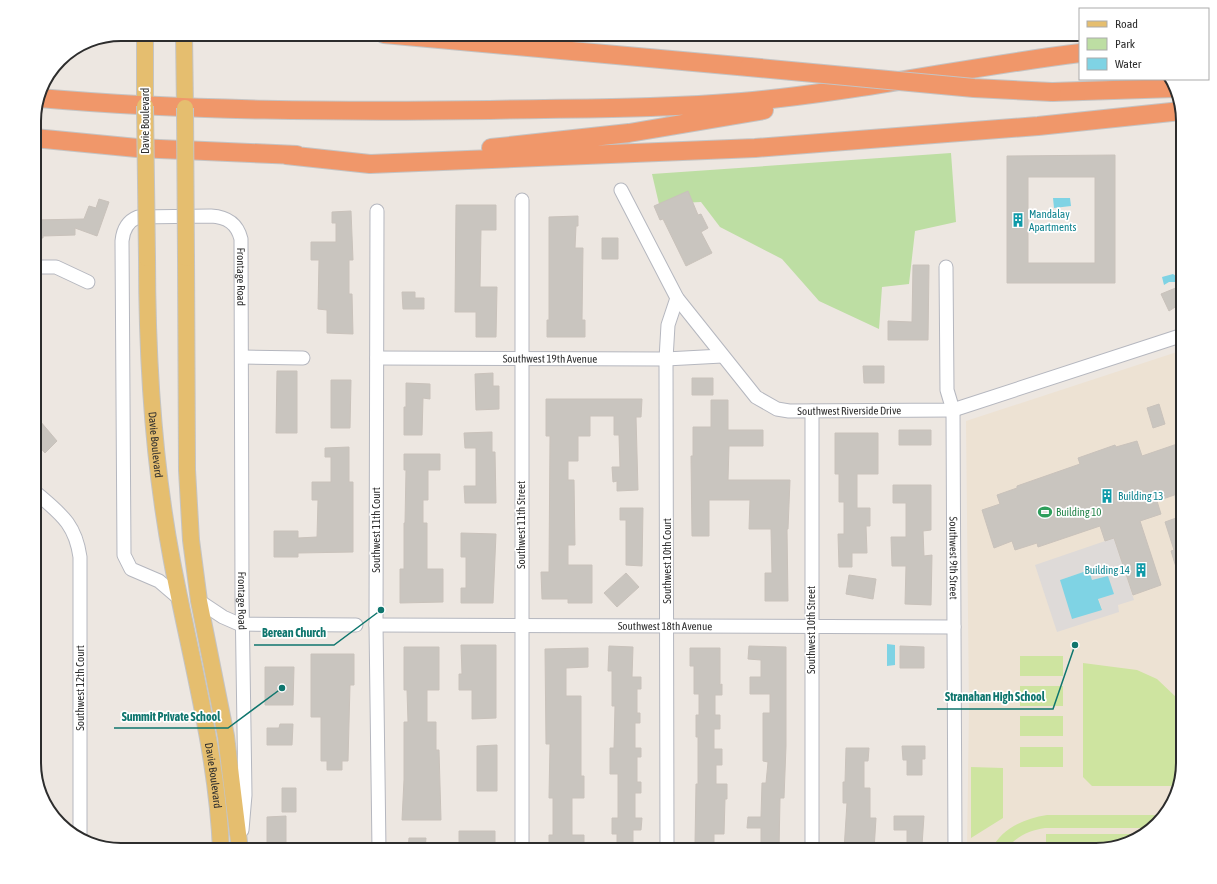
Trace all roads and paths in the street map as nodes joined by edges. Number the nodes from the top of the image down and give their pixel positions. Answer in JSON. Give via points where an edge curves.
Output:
{"nodes":[{"id":1,"x":145,"y":41,"type":"edge"},
{"id":2,"x":184,"y":41,"type":"edge"},
{"id":3,"x":461,"y":41,"type":"edge"},
{"id":4,"x":1079,"y":53,"type":"edge"},
{"id":5,"x":863,"y":88,"type":"junction"},
{"id":6,"x":1169,"y":88,"type":"edge"},
{"id":7,"x":44,"y":98,"type":"edge"},
{"id":8,"x":145,"y":106,"type":"junction"},
{"id":9,"x":185,"y":108,"type":"junction"},
{"id":10,"x":1175,"y":112,"type":"edge"},
{"id":11,"x":41,"y":139,"type":"edge"},
{"id":12,"x":286,"y":155,"type":"junction"},
{"id":13,"x":621,"y":190,"type":"dead end"},
{"id":14,"x":522,"y":200,"type":"dead end"},
{"id":15,"x":377,"y":211,"type":"dead end"},
{"id":16,"x":41,"y":267,"type":"edge"},
{"id":17,"x":946,"y":267,"type":"dead end"},
{"id":18,"x":88,"y":282,"type":"dead end"},
{"id":19,"x":677,"y":298,"type":"junction"},
{"id":20,"x":1176,"y":337,"type":"edge"},
{"id":21,"x":722,"y":356,"type":"junction"},
{"id":22,"x":242,"y":357,"type":"junction"},
{"id":23,"x":303,"y":358,"type":"dead end"},
{"id":24,"x":377,"y":358,"type":"junction"},
{"id":25,"x":521,"y":359,"type":"junction"},
{"id":26,"x":666,"y":359,"type":"junction"},
{"id":27,"x":812,"y":410,"type":"junction"},
{"id":28,"x":953,"y":410,"type":"junction"},
{"id":29,"x":41,"y":497,"type":"edge"},
{"id":30,"x":180,"y":600,"type":"junction"},
{"id":31,"x":199,"y":601,"type":"junction"},
{"id":32,"x":243,"y":625,"type":"junction"},
{"id":33,"x":356,"y":625,"type":"dead end"},
{"id":34,"x":376,"y":625,"type":"junction"},
{"id":35,"x":667,"y":626,"type":"junction"},
{"id":36,"x":521,"y":627,"type":"junction"},
{"id":37,"x":811,"y":627,"type":"junction"},
{"id":38,"x":954,"y":627,"type":"junction"},
{"id":39,"x":80,"y":831,"type":"edge"},
{"id":40,"x":220,"y":843,"type":"edge"},
{"id":41,"x":239,"y":843,"type":"edge"},
{"id":42,"x":241,"y":843,"type":"edge"},
{"id":43,"x":379,"y":843,"type":"edge"},
{"id":44,"x":522,"y":843,"type":"edge"},
{"id":45,"x":667,"y":843,"type":"edge"},
{"id":46,"x":812,"y":843,"type":"edge"},
{"id":47,"x":954,"y":843,"type":"edge"}],
"edges":[{"from":1,"to":8,"type":"main road","name":"Davie Boulevard"},
{"from":2,"to":9,"type":"main road","name":"Davie Boulevard"},
{"from":3,"to":6,"type":"highway","bridge":true,"via":[[987,89],[1052,92]]},
{"from":4,"to":5,"type":"highway"},
{"from":5,"to":9,"type":"highway","via":[[744,102],[652,107],[446,110]]},
{"from":5,"to":12,"type":"highway","via":[[800,103],[666,128],[584,139],[414,153]]},
{"from":7,"to":8,"type":"highway"},
{"from":8,"to":9,"type":"highway"},
{"from":8,"to":30,"type":"main road","name":"Davie Boulevard","bridge":true,"via":[[148,356],[167,531]]},
{"from":9,"to":31,"type":"main road","name":"Davie Boulevard","bridge":true,"via":[[188,496]]},
{"from":10,"to":12,"type":"highway","via":[[888,139],[748,149],[370,164]]},
{"from":11,"to":12,"type":"highway","via":[[137,148]]},
{"from":13,"to":19,"type":"street","name":"Southwest Riverside Drive"},
{"from":14,"to":25,"type":"street","name":"Southwest 11th Street"},
{"from":15,"to":24,"type":"street","name":"Southwest 11th Court"},
{"from":16,"to":18,"type":"street","via":[[56,267]]},
{"from":17,"to":28,"type":"street","name":"Southwest 9th Street","via":[[946,390]]},
{"from":19,"to":21,"type":"street","name":"Southwest Riverside Drive"},
{"from":19,"to":26,"type":"street","name":"Southwest 10th Court","via":[[668,325]]},
{"from":20,"to":28,"type":"street","name":"Southwest Riverside Drive"},
{"from":21,"to":26,"type":"street","name":"Southwest 19th Avenue"},
{"from":21,"to":27,"type":"street","name":"Southwest Riverside Drive","via":[[756,397],[778,409]]},
{"from":22,"to":23,"type":"street"},
{"from":22,"to":30,"type":"street","name":"Frontage Road","via":[[242,244],[240,232],[234,223],[211,216],[138,217],[130,222],[122,236],[124,555],[130,569],[159,581]]},
{"from":22,"to":32,"type":"street","name":"Frontage Road"},
{"from":24,"to":25,"type":"street","name":"Southwest 19th Avenue"},
{"from":24,"to":34,"type":"street","name":"Southwest 11th Court"},
{"from":25,"to":26,"type":"street","name":"Southwest 19th Avenue"},
{"from":25,"to":36,"type":"street","name":"Southwest 11th Street"},
{"from":26,"to":35,"type":"street","name":"Southwest 10th Court"},
{"from":27,"to":28,"type":"street","name":"Southwest Riverside Drive"},
{"from":27,"to":37,"type":"street","name":"Southwest 10th Street"},
{"from":28,"to":38,"type":"street","name":"Southwest 9th Street"},
{"from":29,"to":39,"type":"street","name":"Southwest 12th Court","via":[[69,522],[78,540],[80,557]]},
{"from":30,"to":40,"type":"main road","name":"Davie Boulevard","via":[[205,722]]},
{"from":31,"to":32,"type":"street","via":[[222,617]]},
{"from":31,"to":41,"type":"main road","name":"Davie Boulevard","via":[[225,729]]},
{"from":32,"to":33,"type":"street"},
{"from":32,"to":42,"type":"street","name":"Frontage Road","via":[[245,796]]},
{"from":34,"to":36,"type":"street","name":"Southwest 18th Avenue"},
{"from":34,"to":43,"type":"street","name":"Southwest 11th Court"},
{"from":35,"to":36,"type":"street","name":"Southwest 18th Avenue"},
{"from":35,"to":37,"type":"street","name":"Southwest 18th Avenue"},
{"from":35,"to":45,"type":"street","name":"Southwest 10th Court"},
{"from":36,"to":44,"type":"street","name":"Southwest 11th Street"},
{"from":37,"to":38,"type":"street","name":"Southwest 18th Avenue"},
{"from":37,"to":46,"type":"street","name":"Southwest 10th Street"},
{"from":38,"to":47,"type":"street","name":"Southwest 9th Street"}]}
